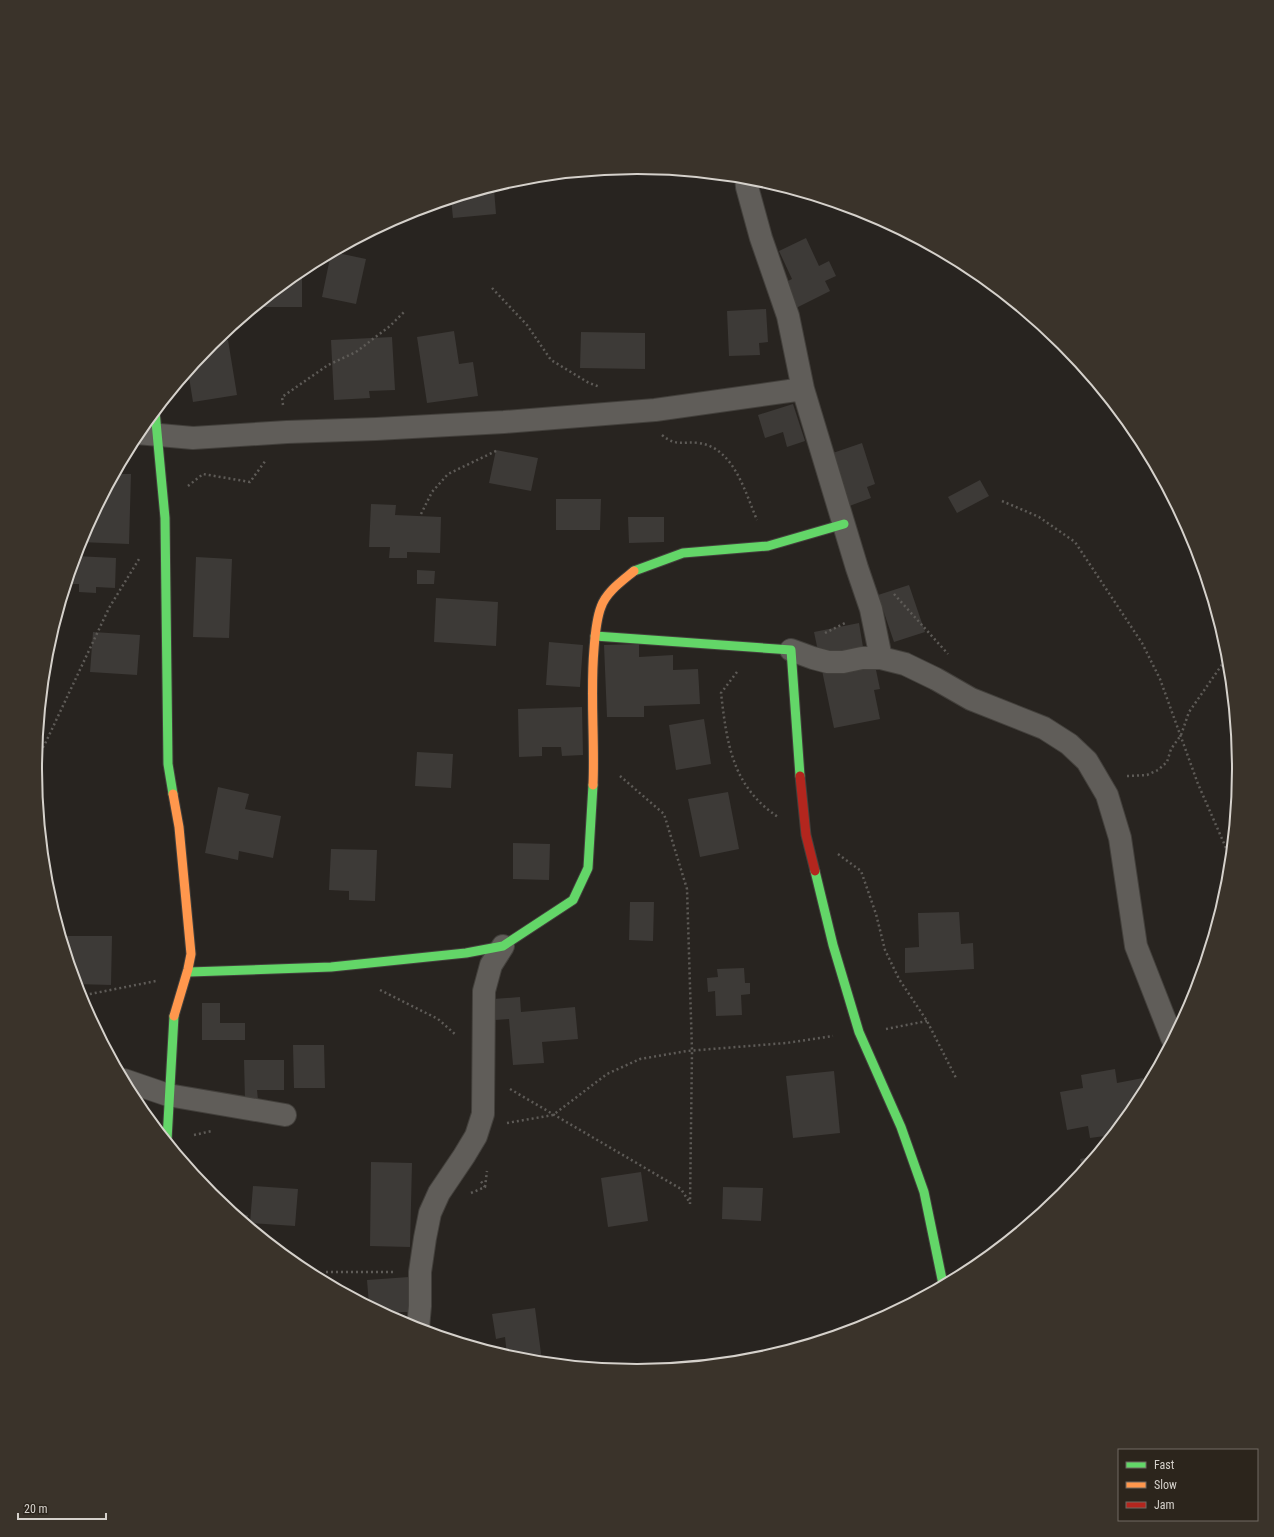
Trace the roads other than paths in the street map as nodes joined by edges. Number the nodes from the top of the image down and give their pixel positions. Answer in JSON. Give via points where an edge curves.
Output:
{"nodes":[{"id":1,"x":747,"y":184,"type":"edge"},
{"id":2,"x":803,"y":389,"type":"junction"},
{"id":3,"x":147,"y":434,"type":"edge"},
{"id":4,"x":844,"y":524,"type":"junction"},
{"id":5,"x":595,"y":636,"type":"junction"},
{"id":6,"x":791,"y":650,"type":"junction"},
{"id":7,"x":881,"y":658,"type":"junction"},
{"id":8,"x":503,"y":946,"type":"junction"},
{"id":9,"x":189,"y":972,"type":"junction"},
{"id":10,"x":1170,"y":1033,"type":"edge"},
{"id":11,"x":132,"y":1083,"type":"edge"},
{"id":12,"x":168,"y":1095,"type":"junction"},
{"id":13,"x":285,"y":1115,"type":"dead end"},
{"id":14,"x":167,"y":1134,"type":"edge"},
{"id":15,"x":942,"y":1279,"type":"edge"},
{"id":16,"x":419,"y":1322,"type":"edge"}],
"edges":[{"from":1,"to":2,"type":"street","via":[[761,238],[788,316]]},
{"from":2,"to":3,"type":"street","via":[[600,416],[193,438]]},
{"from":2,"to":4,"type":"street"},
{"from":3,"to":9,"type":"street","via":[[163,482],[168,764],[187,896],[191,954]]},
{"from":4,"to":5,"type":"street","via":[[768,546],[683,553],[637,569],[615,587],[601,606]]},
{"from":4,"to":7,"type":"street","via":[[871,609]]},
{"from":5,"to":6,"type":"street"},
{"from":5,"to":8,"type":"street","via":[[592,672],[594,754],[588,868],[573,900]]},
{"from":6,"to":7,"type":"street","via":[[828,662]]},
{"from":6,"to":15,"type":"street","via":[[806,835],[833,945],[859,1032],[901,1127],[924,1192]]},
{"from":7,"to":10,"type":"street","via":[[905,664],[971,699],[1044,728],[1069,744],[1087,761],[1107,794],[1120,838],[1136,946]]},
{"from":8,"to":9,"type":"street","via":[[466,953],[331,966]]},
{"from":8,"to":16,"type":"street","via":[[491,965],[484,991],[483,1114],[476,1136],[439,1193],[430,1213],[420,1272]]},
{"from":9,"to":12,"type":"street","via":[[179,993],[174,1013]]},
{"from":11,"to":12,"type":"street"},
{"from":12,"to":13,"type":"street"},
{"from":12,"to":14,"type":"street"}]}
